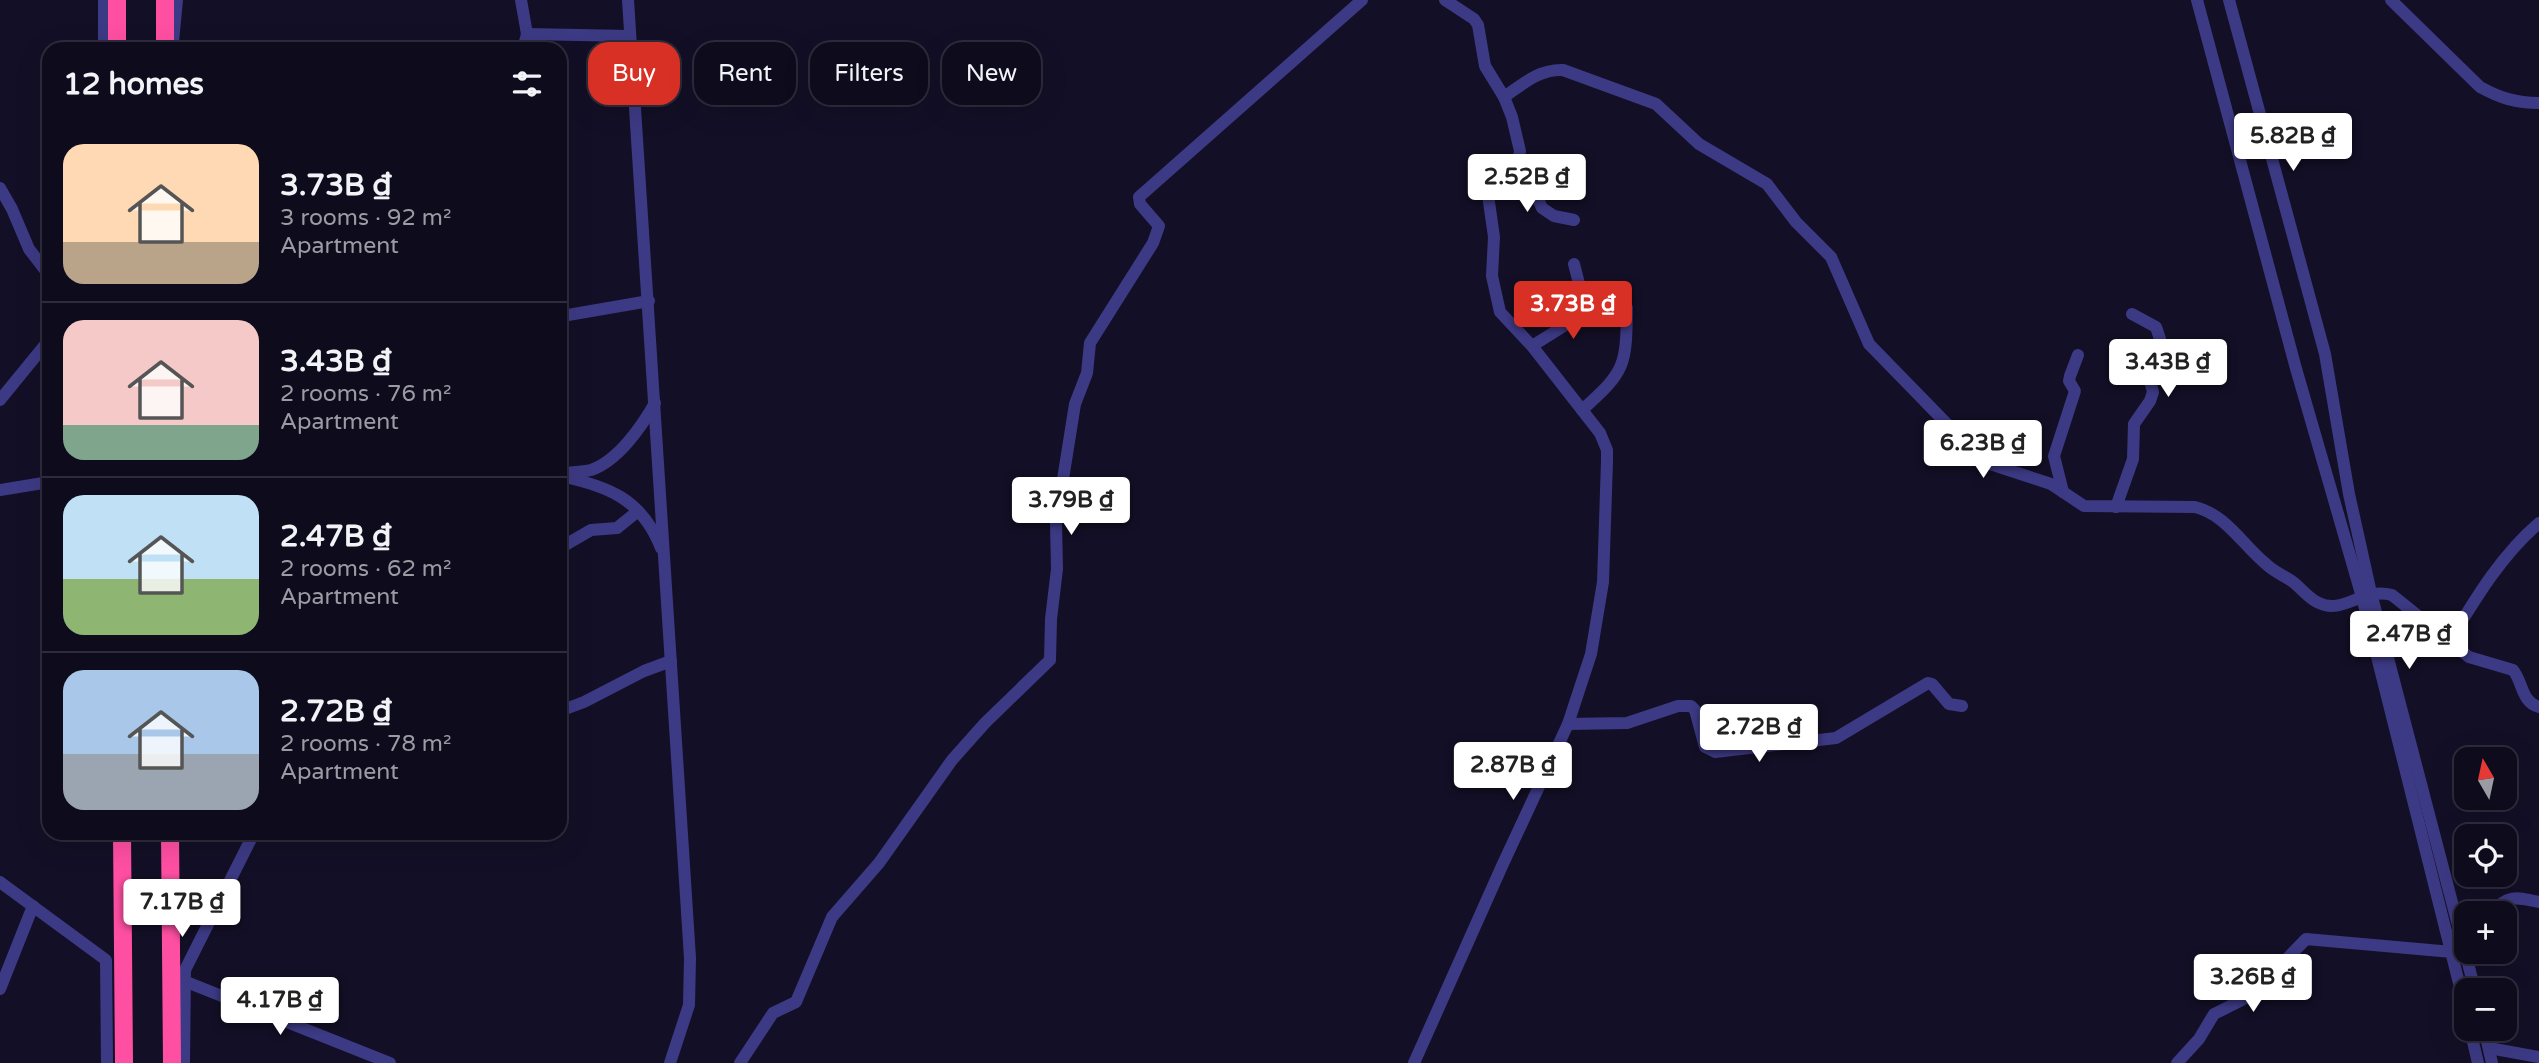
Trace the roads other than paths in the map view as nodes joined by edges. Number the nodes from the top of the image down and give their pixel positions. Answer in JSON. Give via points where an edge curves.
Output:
{"nodes":[{"id":1,"x":104,"y":0,"type":"edge"},
{"id":2,"x":117,"y":0,"type":"edge"},
{"id":3,"x":164,"y":0,"type":"edge"},
{"id":4,"x":177,"y":0,"type":"edge"},
{"id":5,"x":520,"y":0,"type":"edge"},
{"id":6,"x":628,"y":0,"type":"edge"},
{"id":7,"x":1362,"y":0,"type":"edge"},
{"id":8,"x":1445,"y":0,"type":"edge"},
{"id":9,"x":2197,"y":0,"type":"edge"},
{"id":10,"x":2229,"y":0,"type":"edge"},
{"id":11,"x":2399,"y":2,"type":"edge"},
{"id":12,"x":527,"y":34,"type":"junction"},
{"id":13,"x":630,"y":36,"type":"junction"},
{"id":14,"x":104,"y":42,"type":"edge"},
{"id":15,"x":117,"y":42,"type":"edge"},
{"id":16,"x":165,"y":42,"type":"edge"},
{"id":17,"x":174,"y":42,"type":"edge"},
{"id":18,"x":525,"y":42,"type":"edge"},
{"id":19,"x":1504,"y":97,"type":"junction"},
{"id":20,"x":2539,"y":103,"type":"edge"},
{"id":21,"x":1519,"y":157,"type":"junction"},
{"id":22,"x":0,"y":188,"type":"edge"},
{"id":23,"x":1574,"y":220,"type":"dead end"},
{"id":24,"x":1574,"y":264,"type":"dead end"},
{"id":25,"x":42,"y":266,"type":"edge"},
{"id":26,"x":649,"y":301,"type":"junction"},
{"id":27,"x":1627,"y":308,"type":"dead end"},
{"id":28,"x":2132,"y":314,"type":"dead end"},
{"id":29,"x":567,"y":316,"type":"edge"},
{"id":30,"x":1532,"y":346,"type":"junction"},
{"id":31,"x":42,"y":349,"type":"edge"},
{"id":32,"x":2078,"y":355,"type":"dead end"},
{"id":33,"x":0,"y":400,"type":"edge"},
{"id":34,"x":655,"y":403,"type":"junction"},
{"id":35,"x":1582,"y":410,"type":"junction"},
{"id":36,"x":567,"y":474,"type":"edge"},
{"id":37,"x":567,"y":477,"type":"edge"},
{"id":38,"x":42,"y":483,"type":"edge"},
{"id":39,"x":0,"y":491,"type":"edge"},
{"id":40,"x":2063,"y":492,"type":"junction"},
{"id":41,"x":2116,"y":507,"type":"junction"},
{"id":42,"x":638,"y":511,"type":"junction"},
{"id":43,"x":2539,"y":523,"type":"edge"},
{"id":44,"x":567,"y":544,"type":"edge"},
{"id":45,"x":665,"y":558,"type":"junction"},
{"id":46,"x":2366,"y":595,"type":"junction"},
{"id":47,"x":2449,"y":642,"type":"junction"},
{"id":48,"x":671,"y":662,"type":"junction"},
{"id":49,"x":1962,"y":706,"type":"dead end"},
{"id":50,"x":2539,"y":707,"type":"edge"},
{"id":51,"x":567,"y":708,"type":"edge"},
{"id":52,"x":1569,"y":723,"type":"junction"},
{"id":53,"x":122,"y":840,"type":"edge"},
{"id":54,"x":170,"y":840,"type":"edge"},
{"id":55,"x":250,"y":840,"type":"edge"},
{"id":56,"x":0,"y":883,"type":"edge"},
{"id":57,"x":2506,"y":901,"type":"edge"},
{"id":58,"x":2539,"y":902,"type":"edge"},
{"id":59,"x":33,"y":906,"type":"junction"},
{"id":60,"x":2454,"y":908,"type":"edge"},
{"id":61,"x":2452,"y":952,"type":"junction"},
{"id":62,"x":2458,"y":978,"type":"edge"},
{"id":63,"x":184,"y":981,"type":"junction"},
{"id":64,"x":0,"y":989,"type":"edge"},
{"id":65,"x":2473,"y":1041,"type":"edge"},
{"id":66,"x":2487,"y":1041,"type":"edge"},
{"id":67,"x":2489,"y":1048,"type":"junction"},
{"id":68,"x":2539,"y":1057,"type":"edge"},
{"id":69,"x":370,"y":1059,"type":"edge"},
{"id":70,"x":107,"y":1063,"type":"edge"},
{"id":71,"x":124,"y":1063,"type":"edge"},
{"id":72,"x":172,"y":1063,"type":"edge"},
{"id":73,"x":184,"y":1063,"type":"edge"},
{"id":74,"x":390,"y":1063,"type":"edge"},
{"id":75,"x":670,"y":1063,"type":"edge"},
{"id":76,"x":740,"y":1063,"type":"edge"},
{"id":77,"x":1414,"y":1063,"type":"edge"},
{"id":78,"x":2177,"y":1063,"type":"edge"},
{"id":79,"x":2478,"y":1063,"type":"edge"},
{"id":80,"x":2492,"y":1063,"type":"edge"}],
"edges":[{"from":1,"to":14,"type":"street"},
{"from":2,"to":15,"type":"highway"},
{"from":3,"to":16,"type":"highway"},
{"from":4,"to":17,"type":"street"},
{"from":5,"to":12,"type":"street"},
{"from":6,"to":13,"type":"street"},
{"from":7,"to":76,"type":"street","via":[[1139,197],[1159,226],[1090,343],[1087,373],[1075,404],[1054,538],[1057,569],[1050,660],[952,760],[879,863],[832,917],[796,1002],[773,1013]]},
{"from":8,"to":19,"type":"street","via":[[1478,25],[1485,66]]},
{"from":9,"to":46,"type":"street","via":[[2295,365]]},
{"from":10,"to":46,"type":"street","via":[[2325,354]]},
{"from":11,"to":20,"type":"street","via":[[2480,87],[2514,102]]},
{"from":12,"to":13,"type":"street"},
{"from":12,"to":18,"type":"street"},
{"from":13,"to":26,"type":"street"},
{"from":19,"to":21,"type":"street","via":[[1515,126]]},
{"from":19,"to":40,"type":"street","via":[[1540,73],[1563,70],[1656,104],[1699,144],[1768,184],[1796,222],[1831,257],[1866,338],[1984,462]]},
{"from":21,"to":23,"type":"street","via":[[1542,208]]},
{"from":21,"to":30,"type":"street","via":[[1488,181],[1492,276],[1500,312]]},
{"from":22,"to":25,"type":"street"},
{"from":24,"to":30,"type":"street","via":[[1583,314]]},
{"from":26,"to":29,"type":"street"},
{"from":26,"to":34,"type":"street"},
{"from":27,"to":35,"type":"street","via":[[1619,372]]},
{"from":28,"to":41,"type":"street","via":[[2156,327],[2160,339],[2146,366],[2152,397],[2132,429],[2134,452]]},
{"from":30,"to":35,"type":"street"},
{"from":31,"to":33,"type":"street"},
{"from":32,"to":40,"type":"street","via":[[2070,376],[2075,391],[2054,456]]},
{"from":34,"to":36,"type":"street","via":[[641,429],[603,464]]},
{"from":34,"to":45,"type":"street"},
{"from":35,"to":52,"type":"street","via":[[1607,450],[1603,582],[1594,643]]},
{"from":37,"to":42,"type":"street","via":[[611,491]]},
{"from":38,"to":39,"type":"street"},
{"from":40,"to":41,"type":"street","via":[[2084,506]]},
{"from":41,"to":46,"type":"street","via":[[2203,509],[2314,601],[2333,606]]},
{"from":42,"to":44,"type":"street","via":[[617,528],[591,530]]},
{"from":42,"to":45,"type":"street"},
{"from":43,"to":47,"type":"street","via":[[2482,589]]},
{"from":45,"to":48,"type":"street"},
{"from":46,"to":47,"type":"street","via":[[2381,592],[2401,601]]},
{"from":46,"to":60,"type":"street"},
{"from":46,"to":61,"type":"street"},
{"from":47,"to":50,"type":"street","via":[[2476,660],[2513,670],[2526,699]]},
{"from":48,"to":51,"type":"street"},
{"from":48,"to":75,"type":"street","via":[[690,958],[688,1004]]},
{"from":49,"to":52,"type":"street","via":[[1949,704],[1928,683],[1836,738],[1715,752],[1706,747],[1691,706],[1627,723]]},
{"from":52,"to":77,"type":"street"},
{"from":53,"to":71,"type":"highway"},
{"from":54,"to":72,"type":"highway"},
{"from":55,"to":63,"type":"street","via":[[185,970]]},
{"from":56,"to":59,"type":"street"},
{"from":57,"to":58,"type":"street","via":[[2515,897]]},
{"from":59,"to":64,"type":"street"},
{"from":59,"to":70,"type":"street","via":[[106,960]]},
{"from":61,"to":62,"type":"street"},
{"from":61,"to":78,"type":"street","via":[[2306,939],[2252,995],[2214,1014]]},
{"from":63,"to":69,"type":"street"},
{"from":63,"to":73,"type":"street"},
{"from":65,"to":79,"type":"street"},
{"from":66,"to":67,"type":"street"},
{"from":67,"to":68,"type":"street"},
{"from":67,"to":80,"type":"street"},
{"from":69,"to":74,"type":"street"}]}
